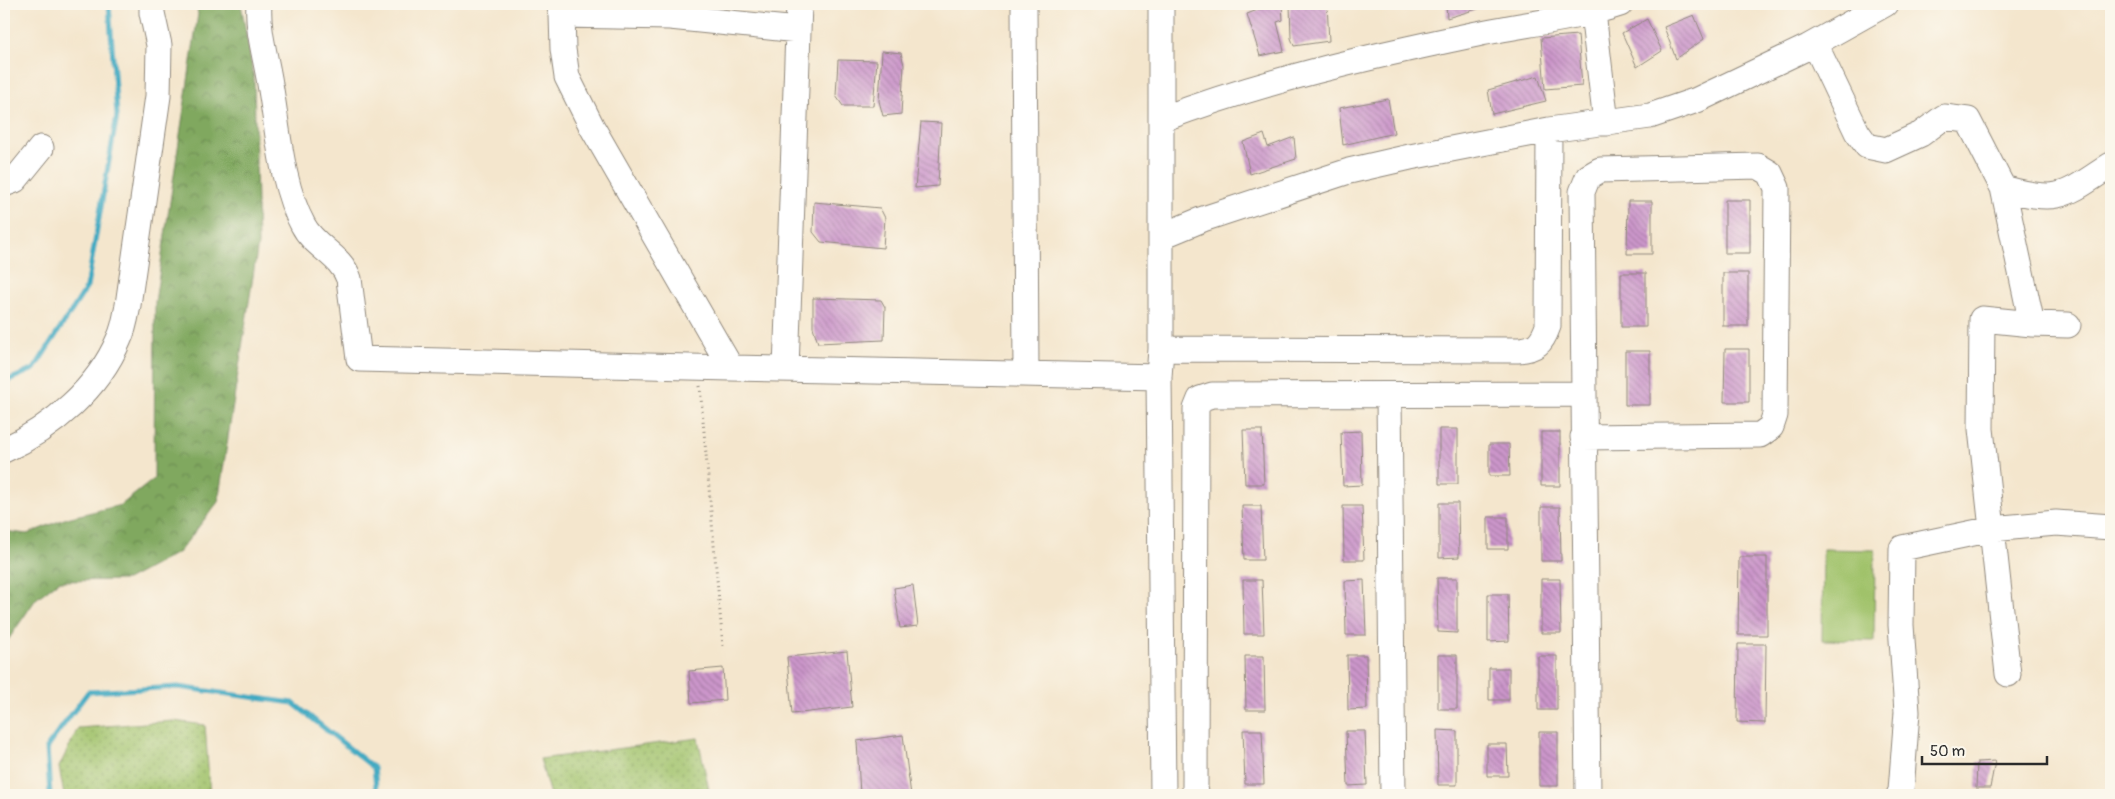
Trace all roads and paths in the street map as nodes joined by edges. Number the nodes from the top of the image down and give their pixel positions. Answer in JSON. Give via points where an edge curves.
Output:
{"nodes":[{"id":1,"x":152,"y":4,"type":"edge"},
{"id":2,"x":259,"y":4,"type":"edge"},
{"id":3,"x":799,"y":4,"type":"edge"},
{"id":4,"x":1024,"y":4,"type":"edge"},
{"id":5,"x":1161,"y":4,"type":"edge"},
{"id":6,"x":1620,"y":4,"type":"edge"},
{"id":7,"x":1884,"y":4,"type":"edge"},
{"id":8,"x":1592,"y":8,"type":"edge"},
{"id":9,"x":560,"y":9,"type":"edge"},
{"id":10,"x":670,"y":10,"type":"edge"},
{"id":11,"x":798,"y":30,"type":"junction"},
{"id":12,"x":1815,"y":44,"type":"junction"},
{"id":13,"x":1162,"y":119,"type":"junction"},
{"id":14,"x":1606,"y":123,"type":"junction"},
{"id":15,"x":1549,"y":130,"type":"junction"},
{"id":16,"x":41,"y":148,"type":"dead end"},
{"id":17,"x":2111,"y":166,"type":"edge"},
{"id":18,"x":4,"y":184,"type":"edge"},
{"id":19,"x":2003,"y":188,"type":"junction"},
{"id":20,"x":1162,"y":236,"type":"junction"},
{"id":21,"x":2032,"y":324,"type":"junction"},
{"id":22,"x":2068,"y":325,"type":"dead end"},
{"id":23,"x":1161,"y":349,"type":"junction"},
{"id":24,"x":698,"y":368,"type":"junction"},
{"id":25,"x":731,"y":368,"type":"junction"},
{"id":26,"x":786,"y":369,"type":"junction"},
{"id":27,"x":1026,"y":374,"type":"junction"},
{"id":28,"x":1159,"y":377,"type":"junction"},
{"id":29,"x":1584,"y":394,"type":"junction"},
{"id":30,"x":1389,"y":395,"type":"junction"},
{"id":31,"x":1583,"y":437,"type":"junction"},
{"id":32,"x":4,"y":450,"type":"edge"},
{"id":33,"x":2111,"y":527,"type":"edge"},
{"id":34,"x":1992,"y":529,"type":"junction"},
{"id":35,"x":723,"y":647,"type":"dead end"},
{"id":36,"x":2008,"y":674,"type":"dead end"},
{"id":37,"x":1163,"y":795,"type":"edge"},
{"id":38,"x":1197,"y":795,"type":"edge"},
{"id":39,"x":1393,"y":795,"type":"edge"},
{"id":40,"x":1588,"y":795,"type":"edge"},
{"id":41,"x":1898,"y":795,"type":"edge"}],
"edges":[{"from":1,"to":32,"type":"street","via":[[158,45],[158,96],[128,305],[119,339],[100,372],[73,404],[49,424]]},
{"from":2,"to":24,"type":"street","via":[[261,32],[290,195],[306,233],[346,270],[358,359]]},
{"from":3,"to":11,"type":"street"},
{"from":4,"to":27,"type":"street"},
{"from":5,"to":13,"type":"street"},
{"from":6,"to":8,"type":"street"},
{"from":7,"to":12,"type":"street"},
{"from":8,"to":13,"type":"street","via":[[1342,63],[1265,84]]},
{"from":8,"to":14,"type":"street"},
{"from":9,"to":10,"type":"street"},
{"from":9,"to":25,"type":"street","via":[[567,77],[592,127]]},
{"from":10,"to":11,"type":"street"},
{"from":11,"to":26,"type":"street"},
{"from":12,"to":14,"type":"street","via":[[1697,100],[1650,116]]},
{"from":12,"to":19,"type":"street","via":[[1857,132],[1868,146],[1886,150],[1921,134],[1944,117],[1968,120]]},
{"from":13,"to":20,"type":"street"},
{"from":14,"to":15,"type":"street"},
{"from":15,"to":20,"type":"street","via":[[1349,172],[1203,219]]},
{"from":15,"to":23,"type":"street","via":[[1548,326],[1538,345],[1518,350]]},
{"from":16,"to":18,"type":"street","via":[[15,180]]},
{"from":17,"to":19,"type":"street","via":[[2073,190],[2057,196],[2032,196]]},
{"from":19,"to":21,"type":"street"},
{"from":20,"to":23,"type":"street"},
{"from":21,"to":22,"type":"street"},
{"from":21,"to":34,"type":"street","via":[[1982,319],[1981,429]]},
{"from":23,"to":28,"type":"street"},
{"from":24,"to":25,"type":"street"},
{"from":24,"to":35,"type":"path"},
{"from":25,"to":26,"type":"street"},
{"from":26,"to":27,"type":"street"},
{"from":27,"to":28,"type":"street"},
{"from":28,"to":37,"type":"street"},
{"from":29,"to":30,"type":"street"},
{"from":29,"to":31,"type":"street"},
{"from":29,"to":31,"type":"street","via":[[1582,192],[1588,177],[1600,170],[1758,166],[1770,173],[1777,188],[1775,415],[1771,428],[1760,435]]},
{"from":30,"to":38,"type":"street","via":[[1212,395],[1200,399],[1196,409]]},
{"from":30,"to":39,"type":"street"},
{"from":31,"to":40,"type":"street"},
{"from":33,"to":34,"type":"street","via":[[2056,523]]},
{"from":34,"to":36,"type":"street"},
{"from":34,"to":41,"type":"street","via":[[1902,548],[1900,619],[1907,712],[1902,782]]}]}
